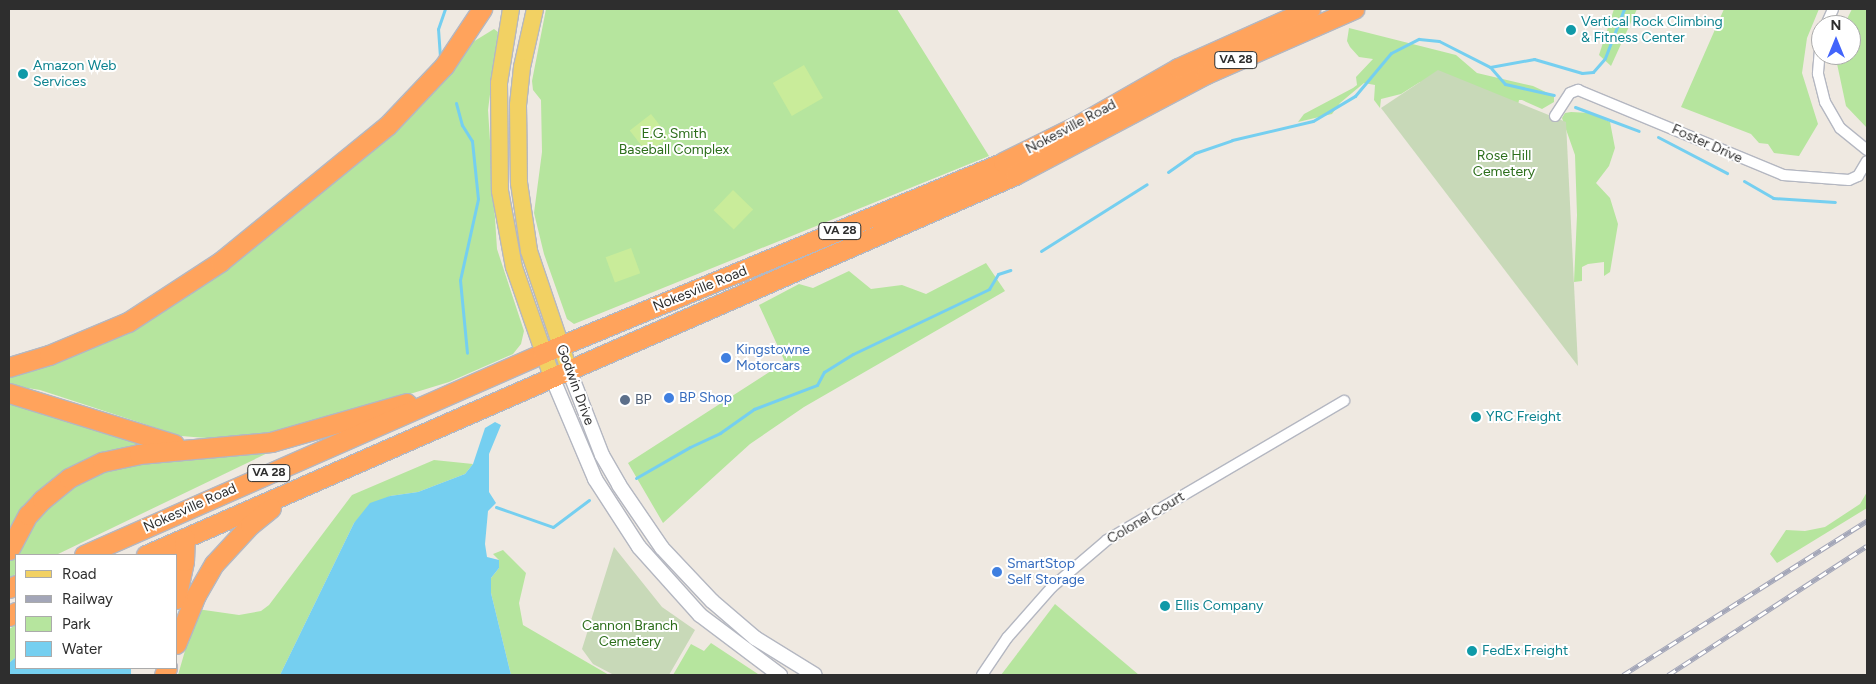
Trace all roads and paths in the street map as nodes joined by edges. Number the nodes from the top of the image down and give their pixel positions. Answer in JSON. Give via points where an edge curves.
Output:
{"nodes":[{"id":1,"x":482,"y":9,"type":"edge"},
{"id":2,"x":511,"y":9,"type":"edge"},
{"id":3,"x":536,"y":9,"type":"edge"},
{"id":4,"x":1310,"y":9,"type":"edge"},
{"id":5,"x":1354,"y":9,"type":"edge"},
{"id":6,"x":1819,"y":65,"type":"edge"},
{"id":7,"x":1555,"y":116,"type":"dead end"},
{"id":8,"x":1867,"y":150,"type":"edge"},
{"id":9,"x":1867,"y":161,"type":"edge"},
{"id":10,"x":552,"y":350,"type":"junction"},
{"id":11,"x":9,"y":367,"type":"edge"},
{"id":12,"x":560,"y":374,"type":"junction"},
{"id":13,"x":455,"y":391,"type":"junction"},
{"id":14,"x":9,"y":393,"type":"edge"},
{"id":15,"x":1344,"y":401,"type":"dead end"},
{"id":16,"x":207,"y":448,"type":"junction"},
{"id":17,"x":317,"y":480,"type":"junction"},
{"id":18,"x":185,"y":538,"type":"junction"},
{"id":19,"x":9,"y":550,"type":"edge"},
{"id":20,"x":86,"y":554,"type":"edge"},
{"id":21,"x":148,"y":554,"type":"edge"},
{"id":22,"x":178,"y":590,"type":"edge"},
{"id":23,"x":712,"y":602,"type":"junction"},
{"id":24,"x":700,"y":615,"type":"junction"},
{"id":25,"x":178,"y":639,"type":"edge"},
{"id":26,"x":780,"y":675,"type":"edge"},
{"id":27,"x":814,"y":675,"type":"edge"},
{"id":28,"x":982,"y":675,"type":"edge"}],
"edges":[{"from":1,"to":11,"type":"highway","via":[[444,66],[387,126],[220,262],[128,322],[50,355]]},
{"from":2,"to":10,"type":"main road","name":"Godwin Drive","via":[[498,91],[500,191],[514,267]]},
{"from":3,"to":10,"type":"main road","name":"Godwin Drive","via":[[522,67],[518,105],[519,183],[529,251]]},
{"from":4,"to":10,"type":"highway","name":"Nokesville Road","number":"VA 28","via":[[1178,68],[1080,124],[1003,162]]},
{"from":5,"to":12,"type":"highway","name":"Nokesville Road","number":"VA 28","via":[[1206,74],[1015,175]]},
{"from":6,"to":8,"type":"street","via":[[1825,102],[1840,128]]},
{"from":7,"to":9,"type":"street","name":"Foster Drive","via":[[1570,93],[1578,90],[1783,175],[1848,180],[1858,176]]},
{"from":10,"to":12,"type":"main road","name":"Godwin Drive"},
{"from":10,"to":13,"type":"highway","name":"Nokesville Road","number":"VA 28"},
{"from":12,"to":17,"type":"highway","name":"Nokesville Road","number":"VA 28"},
{"from":12,"to":23,"type":"street","name":"Godwin Drive","via":[[619,485],[662,548]]},
{"from":12,"to":24,"type":"street","name":"Godwin Drive","via":[[578,445],[612,507],[661,574]]},
{"from":13,"to":16,"type":"highway","via":[[393,406],[291,438],[255,445]]},
{"from":13,"to":20,"type":"highway","name":"Nokesville Road","number":"VA 28"},
{"from":14,"to":16,"type":"highway","via":[[154,440]]},
{"from":15,"to":28,"type":"street","name":"Colonel Court","via":[[1107,540],[1052,587],[1007,638]]},
{"from":16,"to":19,"type":"highway","via":[[139,454],[86,468],[42,500],[28,515]]},
{"from":17,"to":18,"type":"highway","name":"Nokesville Road","number":"VA 28"},
{"from":17,"to":25,"type":"highway","via":[[260,516],[226,550],[203,582]]},
{"from":18,"to":21,"type":"highway","name":"Nokesville Road","number":"VA 28"},
{"from":18,"to":22,"type":"highway"},
{"from":23,"to":24,"type":"street"},
{"from":23,"to":27,"type":"street","name":"Godwin Drive","via":[[772,651]]},
{"from":24,"to":26,"type":"street","name":"Godwin Drive"}]}
